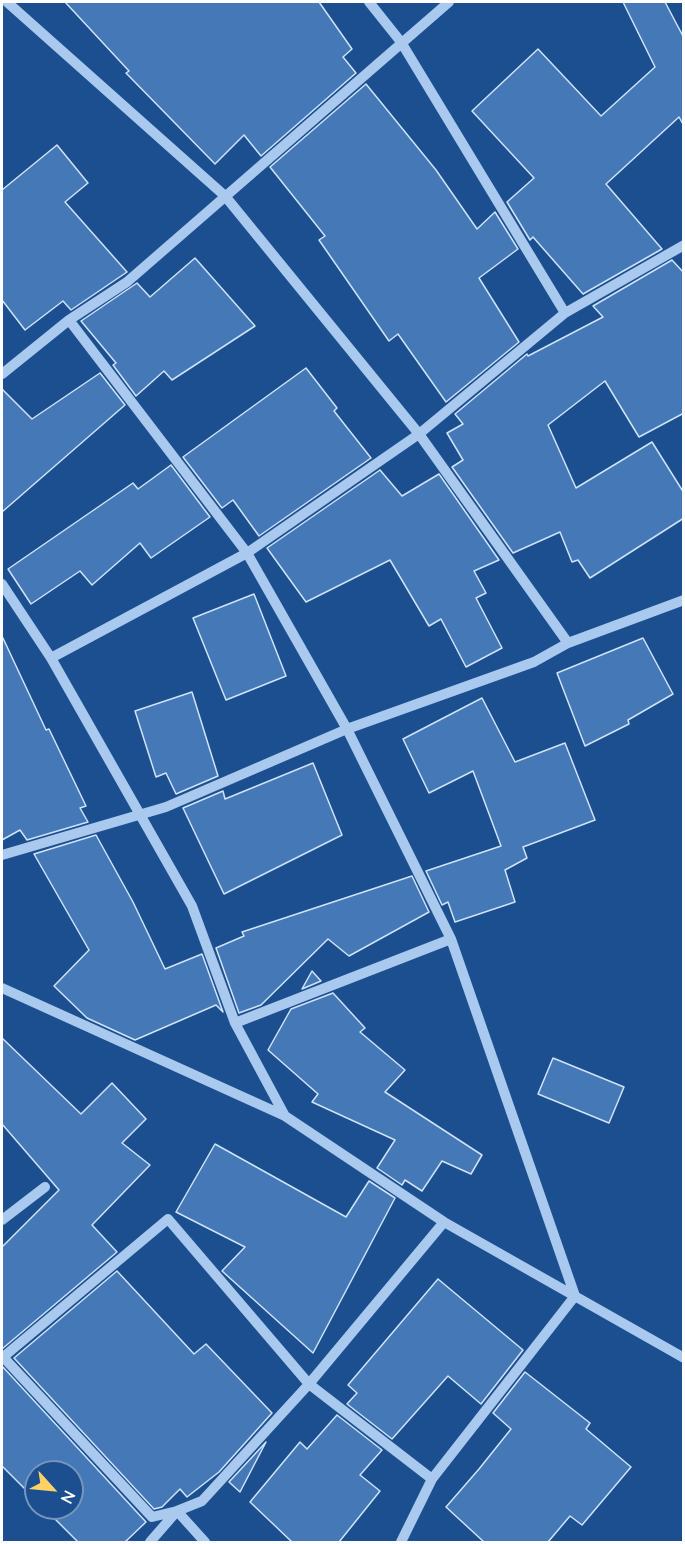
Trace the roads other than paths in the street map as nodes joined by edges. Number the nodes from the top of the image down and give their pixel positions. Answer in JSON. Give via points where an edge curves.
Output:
{"nodes":[{"id":1,"x":7,"y":2,"type":"edge"},
{"id":2,"x":369,"y":2,"type":"edge"},
{"id":3,"x":449,"y":2,"type":"edge"},
{"id":4,"x":402,"y":42,"type":"junction"},
{"id":5,"x":225,"y":196,"type":"junction"},
{"id":6,"x":684,"y":245,"type":"edge"},
{"id":7,"x":565,"y":314,"type":"junction"},
{"id":8,"x":69,"y":320,"type":"junction"},
{"id":9,"x":3,"y":368,"type":"edge"},
{"id":10,"x":419,"y":434,"type":"junction"},
{"id":11,"x":247,"y":553,"type":"junction"},
{"id":12,"x":2,"y":584,"type":"edge"},
{"id":13,"x":682,"y":602,"type":"edge"},
{"id":14,"x":568,"y":643,"type":"junction"},
{"id":15,"x":51,"y":658,"type":"junction"},
{"id":16,"x":346,"y":729,"type":"junction"},
{"id":17,"x":139,"y":815,"type":"junction"},
{"id":18,"x":2,"y":855,"type":"edge"},
{"id":19,"x":451,"y":939,"type":"junction"},
{"id":20,"x":2,"y":988,"type":"edge"},
{"id":21,"x":235,"y":1023,"type":"junction"},
{"id":22,"x":285,"y":1116,"type":"junction"},
{"id":23,"x":45,"y":1188,"type":"dead end"},
{"id":24,"x":2,"y":1220,"type":"edge"},
{"id":25,"x":444,"y":1222,"type":"junction"},
{"id":26,"x":575,"y":1296,"type":"junction"},
{"id":27,"x":2,"y":1358,"type":"edge"},
{"id":28,"x":684,"y":1358,"type":"edge"},
{"id":29,"x":309,"y":1384,"type":"junction"},
{"id":30,"x":432,"y":1479,"type":"junction"},
{"id":31,"x":177,"y":1511,"type":"junction"},
{"id":32,"x":406,"y":1541,"type":"edge"},
{"id":33,"x":150,"y":1542,"type":"edge"},
{"id":34,"x":205,"y":1542,"type":"edge"}],
"edges":[{"from":1,"to":5,"type":"street"},
{"from":2,"to":4,"type":"street"},
{"from":3,"to":4,"type":"street"},
{"from":4,"to":5,"type":"street"},
{"from":4,"to":7,"type":"street"},
{"from":5,"to":8,"type":"street","via":[[127,282]]},
{"from":5,"to":10,"type":"street"},
{"from":6,"to":7,"type":"street"},
{"from":7,"to":10,"type":"street"},
{"from":8,"to":9,"type":"street"},
{"from":8,"to":11,"type":"street"},
{"from":10,"to":11,"type":"street"},
{"from":10,"to":14,"type":"street"},
{"from":11,"to":15,"type":"street"},
{"from":11,"to":16,"type":"street"},
{"from":12,"to":15,"type":"street"},
{"from":13,"to":14,"type":"street"},
{"from":14,"to":16,"type":"street","via":[[534,662]]},
{"from":15,"to":17,"type":"street"},
{"from":16,"to":17,"type":"street"},
{"from":16,"to":19,"type":"street"},
{"from":17,"to":18,"type":"street"},
{"from":17,"to":21,"type":"street","via":[[192,906]]},
{"from":19,"to":21,"type":"street"},
{"from":19,"to":26,"type":"street"},
{"from":20,"to":22,"type":"street"},
{"from":21,"to":22,"type":"street"},
{"from":22,"to":25,"type":"street"},
{"from":23,"to":24,"type":"street"},
{"from":25,"to":26,"type":"street"},
{"from":25,"to":29,"type":"street"},
{"from":26,"to":28,"type":"street"},
{"from":26,"to":30,"type":"street"},
{"from":27,"to":29,"type":"street","via":[[168,1220]]},
{"from":27,"to":31,"type":"street","via":[[152,1517]]},
{"from":29,"to":30,"type":"street"},
{"from":29,"to":31,"type":"street","via":[[202,1501]]},
{"from":30,"to":32,"type":"street"},
{"from":31,"to":33,"type":"street"},
{"from":31,"to":34,"type":"street"}]}
